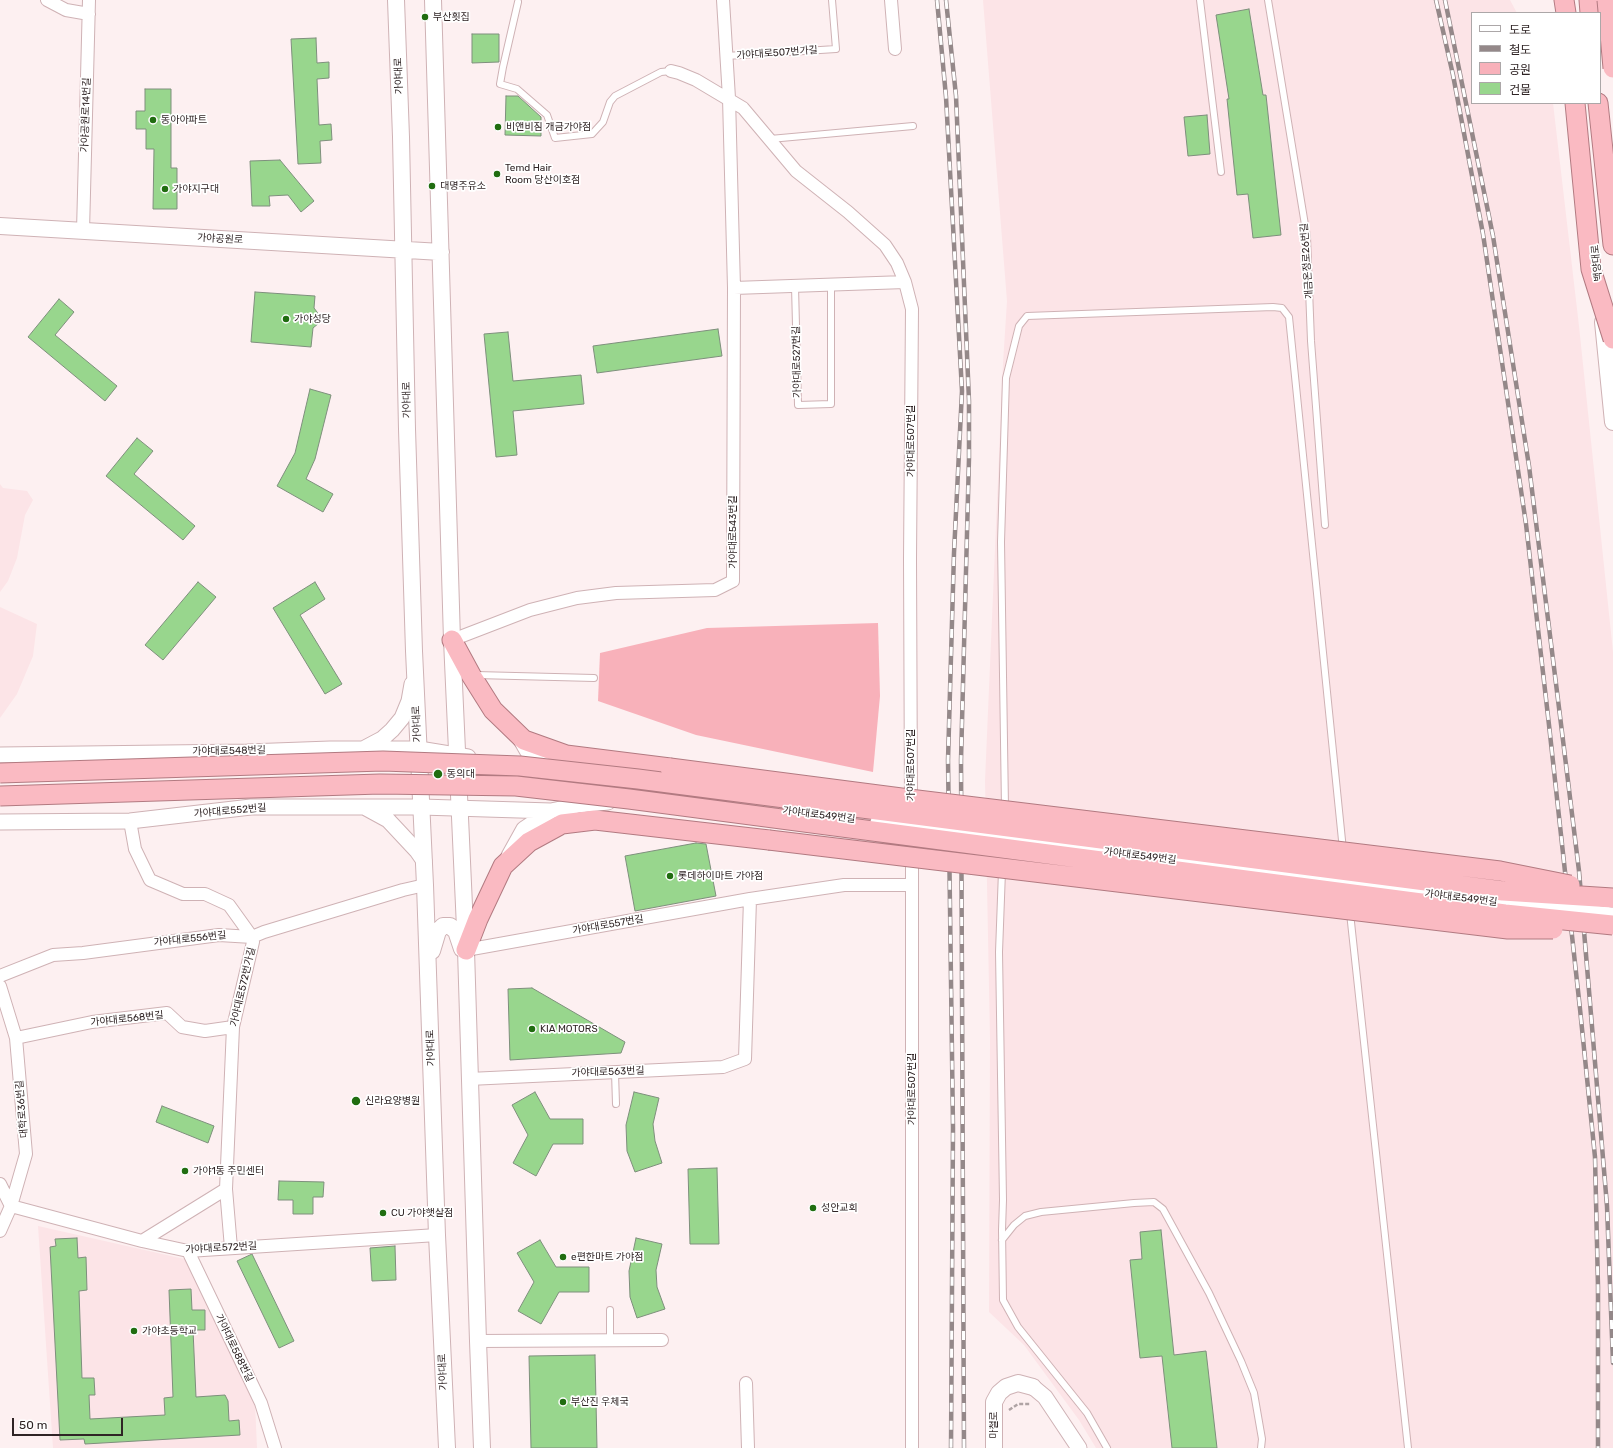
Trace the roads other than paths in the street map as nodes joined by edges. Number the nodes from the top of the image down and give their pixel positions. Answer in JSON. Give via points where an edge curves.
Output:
{"nodes":[{"id":1,"x":47,"y":0,"type":"edge"},
{"id":2,"x":89,"y":0,"type":"edge"},
{"id":3,"x":396,"y":0,"type":"edge"},
{"id":4,"x":433,"y":0,"type":"edge"},
{"id":5,"x":723,"y":0,"type":"edge"},
{"id":6,"x":832,"y":0,"type":"edge"},
{"id":7,"x":891,"y":0,"type":"edge"},
{"id":8,"x":1200,"y":0,"type":"edge"},
{"id":9,"x":1268,"y":0,"type":"edge"},
{"id":10,"x":1564,"y":0,"type":"edge"},
{"id":11,"x":1572,"y":0,"type":"edge"},
{"id":12,"x":1588,"y":0,"type":"edge"},
{"id":13,"x":1607,"y":0,"type":"edge"},
{"id":14,"x":518,"y":2,"type":"dead end"},
{"id":15,"x":1566,"y":12,"type":"edge"},
{"id":16,"x":1573,"y":12,"type":"edge"},
{"id":17,"x":1590,"y":12,"type":"edge"},
{"id":18,"x":89,"y":14,"type":"junction"},
{"id":19,"x":895,"y":49,"type":"dead end"},
{"id":20,"x":726,"y":56,"type":"junction"},
{"id":21,"x":1613,"y":59,"type":"edge"},
{"id":22,"x":1601,"y":61,"type":"edge"},
{"id":23,"x":1613,"y":68,"type":"edge"},
{"id":24,"x":671,"y":71,"type":"joint"},
{"id":25,"x":729,"y":98,"type":"junction"},
{"id":26,"x":1575,"y":104,"type":"edge"},
{"id":27,"x":1582,"y":104,"type":"edge"},
{"id":28,"x":1598,"y":104,"type":"edge"},
{"id":29,"x":913,"y":126,"type":"dead end"},
{"id":30,"x":770,"y":139,"type":"junction"},
{"id":31,"x":1221,"y":172,"type":"dead end"},
{"id":32,"x":0,"y":226,"type":"edge"},
{"id":33,"x":83,"y":231,"type":"junction"},
{"id":34,"x":1613,"y":245,"type":"edge"},
{"id":35,"x":404,"y":250,"type":"junction"},
{"id":36,"x":441,"y":252,"type":"junction"},
{"id":37,"x":905,"y":282,"type":"junction"},
{"id":38,"x":831,"y":285,"type":"junction"},
{"id":39,"x":795,"y":286,"type":"junction"},
{"id":40,"x":734,"y":288,"type":"junction"},
{"id":41,"x":1613,"y":339,"type":"edge"},
{"id":42,"x":1613,"y":422,"type":"edge"},
{"id":43,"x":1326,"y":525,"type":"dead end"},
{"id":44,"x":452,"y":640,"type":"junction"},
{"id":45,"x":415,"y":671,"type":"junction"},
{"id":46,"x":471,"y":675,"type":"junction"},
{"id":47,"x":594,"y":678,"type":"dead end"},
{"id":48,"x":516,"y":733,"type":"junction"},
{"id":49,"x":363,"y":749,"type":"junction"},
{"id":50,"x":419,"y":749,"type":"junction"},
{"id":51,"x":0,"y":755,"type":"edge"},
{"id":52,"x":458,"y":756,"type":"junction"},
{"id":53,"x":0,"y":773,"type":"edge"},
{"id":54,"x":606,"y":784,"type":"junction"},
{"id":55,"x":0,"y":796,"type":"edge"},
{"id":56,"x":667,"y":796,"type":"junction"},
{"id":57,"x":364,"y":807,"type":"junction"},
{"id":58,"x":421,"y":807,"type":"junction"},
{"id":59,"x":460,"y":808,"type":"junction"},
{"id":60,"x":551,"y":810,"type":"junction"},
{"id":61,"x":130,"y":821,"type":"junction"},
{"id":62,"x":0,"y":822,"type":"edge"},
{"id":63,"x":1344,"y":856,"type":"dead end"},
{"id":64,"x":424,"y":861,"type":"junction"},
{"id":65,"x":1345,"y":864,"type":"dead end"},
{"id":66,"x":503,"y":866,"type":"junction"},
{"id":67,"x":425,"y":885,"type":"junction"},
{"id":68,"x":912,"y":885,"type":"junction"},
{"id":69,"x":1613,"y":894,"type":"edge"},
{"id":70,"x":1613,"y":898,"type":"edge"},
{"id":71,"x":750,"y":899,"type":"junction"},
{"id":72,"x":1613,"y":916,"type":"edge"},
{"id":73,"x":1613,"y":925,"type":"edge"},
{"id":74,"x":1613,"y":929,"type":"edge"},
{"id":75,"x":252,"y":937,"type":"junction"},
{"id":76,"x":466,"y":955,"type":"junction"},
{"id":77,"x":428,"y":964,"type":"junction"},
{"id":78,"x":0,"y":976,"type":"edge"},
{"id":79,"x":1,"y":991,"type":"edge"},
{"id":80,"x":233,"y":1027,"type":"junction"},
{"id":81,"x":16,"y":1038,"type":"junction"},
{"id":82,"x":615,"y":1072,"type":"junction"},
{"id":83,"x":469,"y":1079,"type":"junction"},
{"id":84,"x":616,"y":1104,"type":"dead end"},
{"id":85,"x":0,"y":1184,"type":"edge"},
{"id":86,"x":226,"y":1189,"type":"junction"},
{"id":87,"x":11,"y":1206,"type":"junction"},
{"id":88,"x":0,"y":1231,"type":"edge"},
{"id":89,"x":438,"y":1234,"type":"junction"},
{"id":90,"x":1002,"y":1240,"type":"junction"},
{"id":91,"x":142,"y":1241,"type":"junction"},
{"id":92,"x":231,"y":1248,"type":"junction"},
{"id":93,"x":188,"y":1251,"type":"junction"},
{"id":94,"x":610,"y":1310,"type":"dead end"},
{"id":95,"x":610,"y":1340,"type":"junction"},
{"id":96,"x":662,"y":1340,"type":"dead end"},
{"id":97,"x":478,"y":1341,"type":"junction"},
{"id":98,"x":746,"y":1383,"type":"dead end"},
{"id":99,"x":1032,"y":1387,"type":"joint"},
{"id":100,"x":275,"y":1448,"type":"edge"},
{"id":101,"x":447,"y":1448,"type":"edge"},
{"id":102,"x":482,"y":1448,"type":"edge"},
{"id":103,"x":748,"y":1448,"type":"edge"},
{"id":104,"x":912,"y":1448,"type":"edge"},
{"id":105,"x":994,"y":1448,"type":"edge"},
{"id":106,"x":1079,"y":1448,"type":"edge"},
{"id":107,"x":1107,"y":1448,"type":"edge"},
{"id":108,"x":1261,"y":1448,"type":"edge"},
{"id":109,"x":1408,"y":1448,"type":"edge"}],
"edges":[{"from":1,"to":18,"type":"street","via":[[66,10]]},
{"from":2,"to":18,"type":"street","name":"가야공원로14번길"},
{"from":3,"to":35,"type":"main road","name":"가야대로"},
{"from":4,"to":36,"type":"main road"},
{"from":5,"to":20,"type":"street","name":"가야대로507번가길"},
{"from":6,"to":20,"type":"lane","name":"가야대로507번가길","via":[[836,49]]},
{"from":7,"to":19,"type":"street"},
{"from":8,"to":31,"type":"lane"},
{"from":9,"to":43,"type":"lane","name":"개금온정로26번길","via":[[1307,237]]},
{"from":10,"to":15,"type":"highway"},
{"from":11,"to":16,"type":"main road"},
{"from":12,"to":17,"type":"highway"},
{"from":13,"to":23,"type":"highway","bridge":true},
{"from":14,"to":24,"type":"lane","via":[[500,84],[517,89],[547,115],[555,138],[592,134],[603,122],[610,102],[615,96],[661,72]]},
{"from":18,"to":33,"type":"street","name":"가야공원로14번길"},
{"from":20,"to":25,"type":"street"},
{"from":21,"to":22,"type":"street"},
{"from":24,"to":25,"type":"street","name":"가야대로507번길","via":[[696,80]]},
{"from":25,"to":30,"type":"street","name":"가야대로507번길","via":[[743,108]]},
{"from":25,"to":40,"type":"street"},
{"from":26,"to":41,"type":"highway","bridge":true,"via":[[1591,269]]},
{"from":27,"to":42,"type":"main road","name":"백양대로"},
{"from":28,"to":34,"type":"highway"},
{"from":29,"to":30,"type":"lane"},
{"from":30,"to":37,"type":"street","name":"가야대로507번길","via":[[796,171],[884,244],[897,263]]},
{"from":32,"to":33,"type":"main road","name":"가야공원로"},
{"from":33,"to":35,"type":"main road","name":"가야공원로"},
{"from":35,"to":36,"type":"main road","name":"가야공원로"},
{"from":35,"to":45,"type":"main road","name":"가야대로"},
{"from":36,"to":44,"type":"main road"},
{"from":37,"to":38,"type":"street"},
{"from":37,"to":68,"type":"street","name":"가야대로507번길","via":[[912,309]]},
{"from":38,"to":39,"type":"street"},
{"from":38,"to":39,"type":"lane","name":"가야대로527번길","via":[[831,404],[798,405]]},
{"from":39,"to":40,"type":"street"},
{"from":40,"to":44,"type":"street","name":"가야대로543번길","via":[[733,581],[715,590],[630,592],[577,598],[530,610]]},
{"from":44,"to":46,"type":"highway"},
{"from":44,"to":52,"type":"main road"},
{"from":45,"to":49,"type":"street","via":[[409,701],[402,718],[382,739]]},
{"from":45,"to":50,"type":"main road","name":"가야대로"},
{"from":46,"to":47,"type":"lane"},
{"from":46,"to":48,"type":"highway","via":[[493,710]]},
{"from":48,"to":54,"type":"street","via":[[528,752]]},
{"from":48,"to":69,"type":"highway","bridge":true,"via":[[524,740],[566,755],[1500,871]]},
{"from":49,"to":50,"type":"street","name":"가야대로548번길"},
{"from":49,"to":51,"type":"street","name":"가야대로548번길"},
{"from":50,"to":52,"type":"street","name":"가야대로548번길"},
{"from":50,"to":58,"type":"main road","name":"가야대로"},
{"from":52,"to":54,"type":"street","name":"가야대로548번길"},
{"from":52,"to":59,"type":"main road"},
{"from":53,"to":70,"type":"highway","bridge":true,"via":[[382,761],[520,766],[1503,891]]},
{"from":54,"to":56,"type":"street"},
{"from":55,"to":73,"type":"highway","bridge":true,"via":[[380,784],[516,786],[1505,914]]},
{"from":56,"to":60,"type":"street"},
{"from":56,"to":72,"type":"street","name":"가야대로549번길","bridge":true},
{"from":57,"to":58,"type":"street","name":"가야대로552번길"},
{"from":57,"to":61,"type":"street","name":"가야대로552번길","via":[[251,807]]},
{"from":57,"to":64,"type":"street","via":[[388,820]]},
{"from":58,"to":59,"type":"street","name":"가야대로552번길"},
{"from":58,"to":64,"type":"main road","name":"가야대로"},
{"from":59,"to":60,"type":"street","name":"가야대로552번길"},
{"from":59,"to":76,"type":"main road"},
{"from":60,"to":66,"type":"street","via":[[524,829]]},
{"from":61,"to":62,"type":"street","name":"가야대로552번길"},
{"from":61,"to":75,"type":"street","name":"가야대로572번가길","via":[[135,849],[150,880],[182,894],[205,894],[229,905]]},
{"from":63,"to":90,"type":"lane","via":[[1289,317],[1282,308],[1273,307],[1027,316],[1019,326],[1006,378],[1001,527],[1005,796],[999,952]]},
{"from":64,"to":67,"type":"main road","name":"가야대로"},
{"from":65,"to":109,"type":"lane"},
{"from":66,"to":74,"type":"highway","bridge":true,"via":[[529,842],[562,824],[595,820],[1508,929]]},
{"from":66,"to":76,"type":"highway","via":[[478,918]]},
{"from":67,"to":75,"type":"street","name":"가야대로556번길","via":[[388,894]]},
{"from":67,"to":77,"type":"main road","name":"가야대로"},
{"from":68,"to":71,"type":"street","name":"가야대로557번길","via":[[844,885]]},
{"from":68,"to":104,"type":"street","name":"가야대로507번길"},
{"from":71,"to":76,"type":"street","name":"가야대로557번길"},
{"from":71,"to":82,"type":"street","name":"가야대로563번길","via":[[745,1059],[724,1067]]},
{"from":75,"to":78,"type":"street","name":"가야대로556번길","via":[[219,935],[52,955]]},
{"from":75,"to":80,"type":"street","name":"가야대로572번가길","via":[[253,942]]},
{"from":76,"to":77,"type":"main road","via":[[456,930],[450,926],[443,926],[438,931]]},
{"from":76,"to":83,"type":"main road"},
{"from":77,"to":89,"type":"main road","name":"가야대로"},
{"from":79,"to":81,"type":"street","name":"대학로36번길"},
{"from":80,"to":81,"type":"street","name":"가야대로568번길","via":[[205,1031],[182,1027],[167,1013],[92,1022]]},
{"from":80,"to":86,"type":"street","name":"가야대로572번가길"},
{"from":81,"to":87,"type":"street","name":"대학로36번길","via":[[26,1154]]},
{"from":82,"to":83,"type":"street","name":"가야대로563번길"},
{"from":82,"to":84,"type":"lane"},
{"from":83,"to":97,"type":"main road"},
{"from":85,"to":87,"type":"street"},
{"from":86,"to":91,"type":"street"},
{"from":86,"to":92,"type":"street","name":"가야대로572번가길"},
{"from":87,"to":88,"type":"street","name":"대학로36번길"},
{"from":87,"to":91,"type":"street","name":"가야대로572번길"},
{"from":89,"to":92,"type":"street","name":"가야대로572번길"},
{"from":89,"to":101,"type":"main road","name":"가야대로"},
{"from":90,"to":107,"type":"lane","via":[[1003,1300],[1018,1327],[1087,1413]]},
{"from":90,"to":108,"type":"lane","via":[[1025,1216],[1041,1212],[1141,1202],[1154,1202],[1164,1209],[1209,1293],[1254,1393],[1262,1439]]},
{"from":91,"to":93,"type":"street","name":"가야대로572번길"},
{"from":92,"to":93,"type":"street","name":"가야대로572번길"},
{"from":93,"to":100,"type":"street","name":"가야대로588번길","via":[[261,1403]]},
{"from":94,"to":95,"type":"lane"},
{"from":95,"to":96,"type":"street"},
{"from":95,"to":97,"type":"street"},
{"from":97,"to":102,"type":"main road"},
{"from":98,"to":103,"type":"street"},
{"from":99,"to":105,"type":"main road","name":"마철로","via":[[1018,1383],[1006,1387],[999,1393],[994,1402]]},
{"from":99,"to":106,"type":"street","via":[[1045,1398]]}]}
